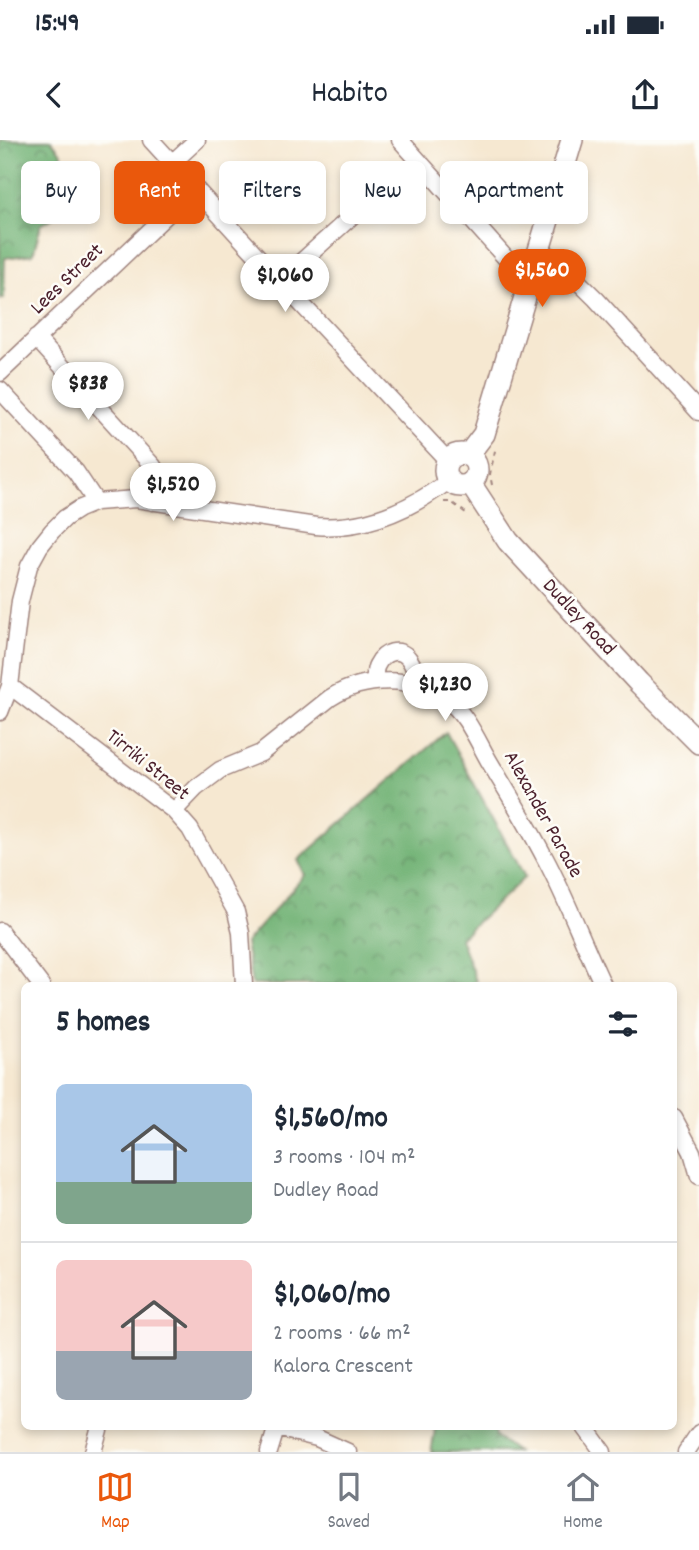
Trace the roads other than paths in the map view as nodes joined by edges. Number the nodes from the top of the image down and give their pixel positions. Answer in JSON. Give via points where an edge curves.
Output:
{"nodes":[{"id":1,"x":151,"y":140,"type":"edge"},
{"id":2,"x":197,"y":140,"type":"edge"},
{"id":3,"x":400,"y":140,"type":"edge"},
{"id":4,"x":572,"y":140,"type":"edge"},
{"id":5,"x":170,"y":161,"type":"edge"},
{"id":6,"x":174,"y":161,"type":"edge"},
{"id":7,"x":205,"y":199,"type":"edge"},
{"id":8,"x":157,"y":224,"type":"edge"},
{"id":9,"x":343,"y":224,"type":"edge"},
{"id":10,"x":539,"y":250,"type":"junction"},
{"id":11,"x":280,"y":281,"type":"junction"},
{"id":12,"x":528,"y":283,"type":"junction"},
{"id":13,"x":36,"y":338,"type":"junction"},
{"id":14,"x":0,"y":373,"type":"edge"},
{"id":15,"x":0,"y":390,"type":"edge"},
{"id":16,"x":699,"y":412,"type":"edge"},
{"id":17,"x":459,"y":470,"type":"junction"},
{"id":18,"x":96,"y":502,"type":"junction"},
{"id":19,"x":152,"y":502,"type":"junction"},
{"id":20,"x":375,"y":682,"type":"junction"},
{"id":21,"x":10,"y":686,"type":"junction"},
{"id":22,"x":419,"y":686,"type":"junction"},
{"id":23,"x":0,"y":712,"type":"edge"},
{"id":24,"x":699,"y":743,"type":"edge"},
{"id":25,"x":173,"y":811,"type":"junction"},
{"id":26,"x":0,"y":931,"type":"edge"},
{"id":27,"x":39,"y":982,"type":"edge"},
{"id":28,"x":244,"y":982,"type":"edge"},
{"id":29,"x":602,"y":982,"type":"edge"},
{"id":30,"x":677,"y":1124,"type":"edge"},
{"id":31,"x":699,"y":1176,"type":"edge"},
{"id":32,"x":99,"y":1430,"type":"edge"},
{"id":33,"x":276,"y":1430,"type":"edge"},
{"id":34,"x":288,"y":1430,"type":"edge"},
{"id":35,"x":587,"y":1430,"type":"edge"},
{"id":36,"x":699,"y":1433,"type":"edge"},
{"id":37,"x":93,"y":1452,"type":"edge"},
{"id":38,"x":269,"y":1452,"type":"edge"},
{"id":39,"x":348,"y":1452,"type":"edge"},
{"id":40,"x":603,"y":1452,"type":"edge"},
{"id":41,"x":686,"y":1452,"type":"edge"}],
"edges":[{"from":1,"to":5,"type":"street"},
{"from":2,"to":6,"type":"street"},
{"from":3,"to":12,"type":"street"},
{"from":4,"to":10,"type":"main road"},
{"from":7,"to":11,"type":"street"},
{"from":8,"to":13,"type":"street","name":"Lees Street"},
{"from":9,"to":11,"type":"street"},
{"from":10,"to":12,"type":"main road"},
{"from":10,"to":16,"type":"street","via":[[554,258],[596,299]]},
{"from":11,"to":17,"type":"street"},
{"from":12,"to":17,"type":"main road","via":[[484,434]]},
{"from":13,"to":14,"type":"street","name":"Lees Street"},
{"from":13,"to":19,"type":"street","via":[[153,466],[157,474]]},
{"from":15,"to":18,"type":"street","via":[[76,472]]},
{"from":17,"to":19,"type":"street","via":[[401,511],[342,526]]},
{"from":17,"to":24,"type":"main road","name":"Dudley Road","via":[[508,541]]},
{"from":18,"to":19,"type":"street"},
{"from":18,"to":21,"type":"street","via":[[65,518],[29,566],[19,601]]},
{"from":20,"to":22,"type":"street","name":"Alexander Parade"},
{"from":20,"to":22,"type":"street","via":[[377,664],[395,652],[410,660]]},
{"from":20,"to":25,"type":"street","name":"Alexander Parade","via":[[341,690],[261,753],[220,770]]},
{"from":21,"to":23,"type":"street"},
{"from":21,"to":25,"type":"street","name":"Tirriki Street"},
{"from":22,"to":29,"type":"street","name":"Alexander Parade","via":[[447,700],[461,714],[546,859]]},
{"from":25,"to":28,"type":"street","name":"Tirriki Street","via":[[190,829],[236,912]]},
{"from":26,"to":27,"type":"street"},
{"from":30,"to":31,"type":"street"},
{"from":32,"to":37,"type":"street"},
{"from":33,"to":38,"type":"street"},
{"from":34,"to":39,"type":"street"},
{"from":35,"to":40,"type":"street"},
{"from":36,"to":41,"type":"street"}]}
